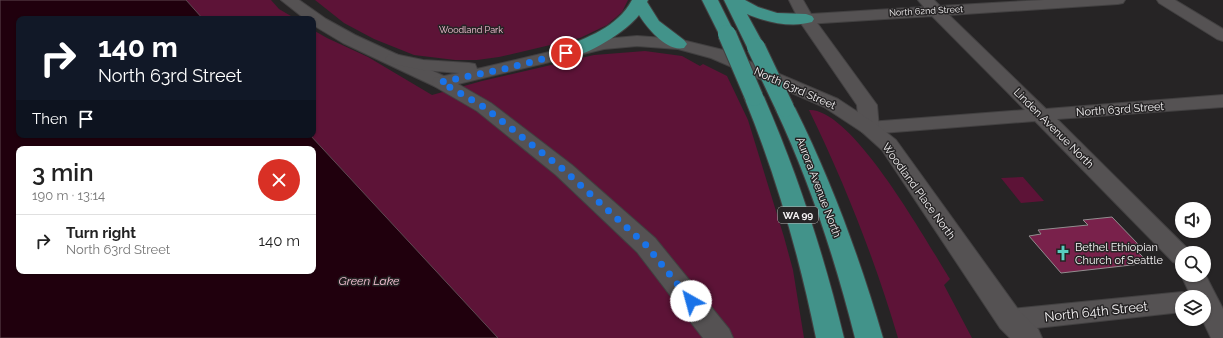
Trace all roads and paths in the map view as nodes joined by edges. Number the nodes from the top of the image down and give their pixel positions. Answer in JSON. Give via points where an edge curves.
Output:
{"nodes":[{"id":1,"x":289,"y":0,"type":"edge"},
{"id":2,"x":710,"y":0,"type":"edge"},
{"id":3,"x":733,"y":0,"type":"edge"},
{"id":4,"x":796,"y":0,"type":"edge"},
{"id":5,"x":1118,"y":0,"type":"edge"},
{"id":6,"x":1164,"y":0,"type":"edge"},
{"id":7,"x":639,"y":1,"type":"edge"},
{"id":8,"x":931,"y":5,"type":"edge"},
{"id":9,"x":311,"y":16,"type":"edge"},
{"id":10,"x":316,"y":19,"type":"edge"},
{"id":11,"x":806,"y":19,"type":"junction"},
{"id":12,"x":1223,"y":36,"type":"edge"},
{"id":13,"x":678,"y":44,"type":"junction"},
{"id":14,"x":566,"y":53,"type":"junction"},
{"id":15,"x":394,"y":59,"type":"junction"},
{"id":16,"x":508,"y":68,"type":"junction"},
{"id":17,"x":441,"y":82,"type":"junction"},
{"id":18,"x":1223,"y":101,"type":"edge"},
{"id":19,"x":1041,"y":115,"type":"junction"},
{"id":20,"x":869,"y":128,"type":"junction"},
{"id":21,"x":1175,"y":249,"type":"edge"},
{"id":22,"x":1175,"y":305,"type":"edge"},
{"id":23,"x":1211,"y":313,"type":"edge"},
{"id":24,"x":1018,"y":332,"type":"edge"},
{"id":25,"x":1223,"y":335,"type":"edge"},
{"id":26,"x":719,"y":338,"type":"edge"},
{"id":27,"x":830,"y":338,"type":"edge"},
{"id":28,"x":869,"y":338,"type":"edge"}],
"edges":[{"from":1,"to":9,"type":"main road"},
{"from":2,"to":27,"type":"highway","number":"WA 99","bridge":true,"via":[[727,34],[786,176]]},
{"from":3,"to":11,"type":"highway","via":[[754,13],[771,18]]},
{"from":3,"to":28,"type":"highway","name":"Aurora Avenue North","number":"WA 99","bridge":true,"via":[[808,152],[832,215]]},
{"from":4,"to":11,"type":"street"},
{"from":5,"to":8,"type":"street","name":"North 62nd Street"},
{"from":6,"to":12,"type":"street"},
{"from":7,"to":13,"type":"highway","via":[[653,24]]},
{"from":7,"to":14,"type":"highway","via":[[633,15],[624,24]]},
{"from":8,"to":11,"type":"street","name":"North 62nd Street"},
{"from":8,"to":19,"type":"street","name":"Linden Avenue North"},
{"from":10,"to":15,"type":"main road","via":[[337,32]]},
{"from":11,"to":20,"type":"main road","via":[[867,105]]},
{"from":13,"to":14,"type":"main road","name":"North 63rd Street","via":[[622,42]]},
{"from":13,"to":20,"type":"main road","name":"North 63rd Street","via":[[717,54],[824,100]]},
{"from":14,"to":16,"type":"main road","name":"North 63rd Street"},
{"from":15,"to":16,"type":"main road","via":[[446,67]]},
{"from":15,"to":17,"type":"main road"},
{"from":16,"to":17,"type":"main road","name":"North 63rd Street"},
{"from":17,"to":26,"type":"main road","via":[[484,107],[564,170],[646,245]]},
{"from":18,"to":19,"type":"street","name":"North 63rd Street"},
{"from":19,"to":20,"type":"street","name":"North 63rd Street"},
{"from":19,"to":21,"type":"street","name":"Linden Avenue North"},
{"from":20,"to":24,"type":"main road","name":"Woodland Place North","via":[[890,146]]},
{"from":22,"to":24,"type":"street","name":"North 64th Street"},
{"from":23,"to":25,"type":"street"}]}
